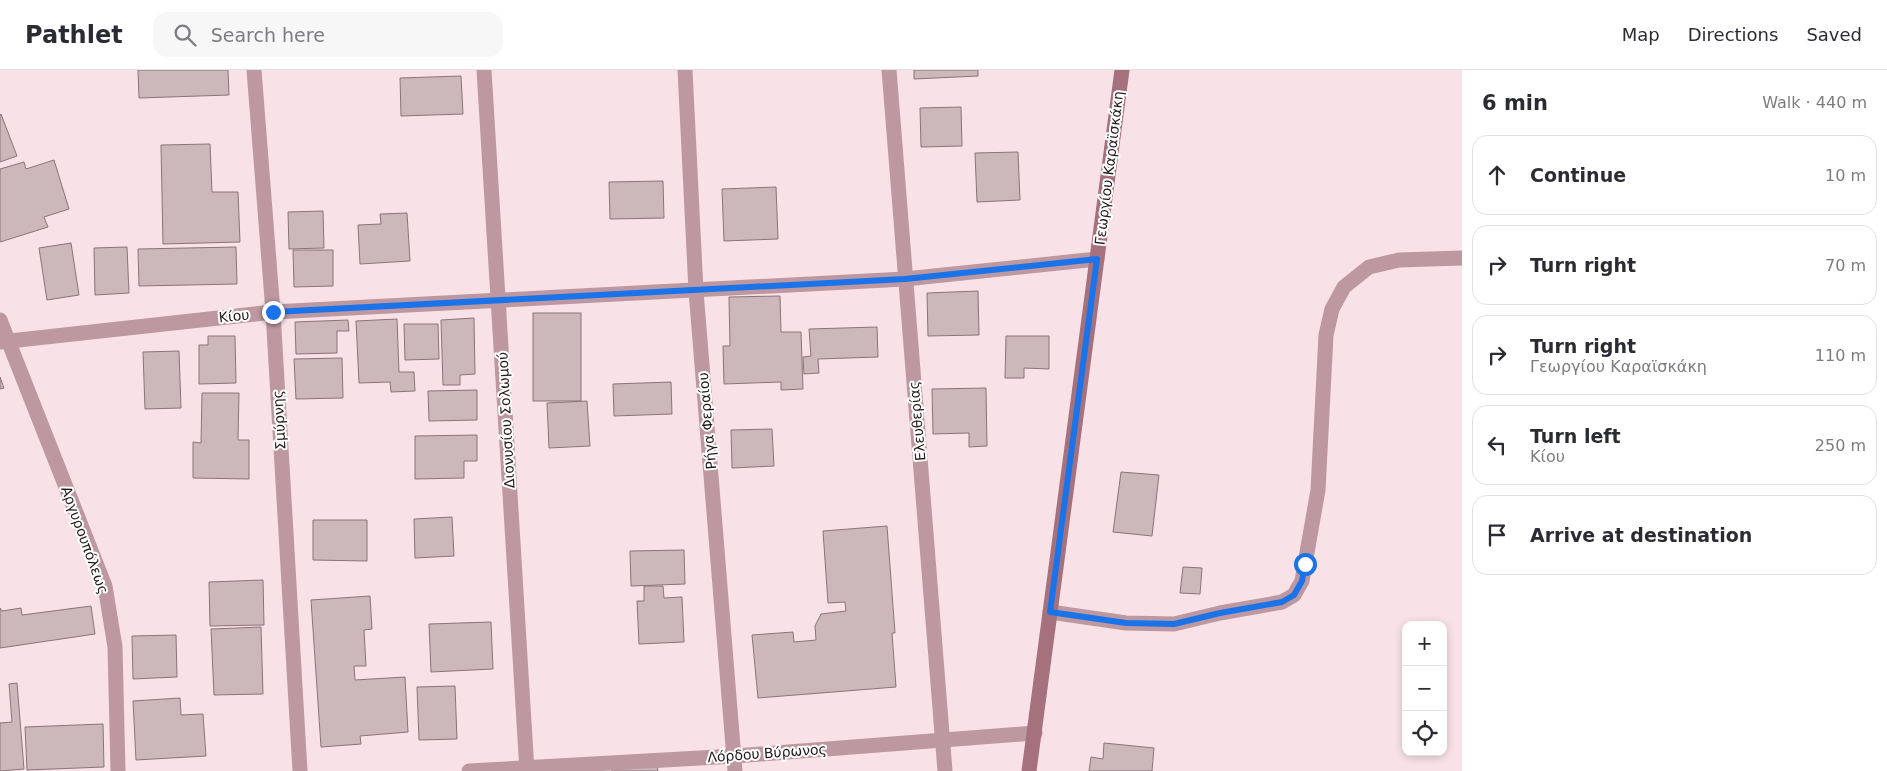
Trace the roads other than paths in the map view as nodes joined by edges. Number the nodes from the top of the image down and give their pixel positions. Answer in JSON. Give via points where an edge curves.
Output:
{"nodes":[{"id":1,"x":254,"y":70,"type":"edge"},
{"id":2,"x":484,"y":70,"type":"edge"},
{"id":3,"x":685,"y":70,"type":"edge"},
{"id":4,"x":889,"y":70,"type":"edge"},
{"id":5,"x":1122,"y":70,"type":"edge"},
{"id":6,"x":1462,"y":258,"type":"edge"},
{"id":7,"x":1097,"y":259,"type":"junction"},
{"id":8,"x":905,"y":279,"type":"junction"},
{"id":9,"x":696,"y":291,"type":"junction"},
{"id":10,"x":498,"y":300,"type":"junction"},
{"id":11,"x":273,"y":312,"type":"junction"},
{"id":12,"x":0,"y":320,"type":"edge"},
{"id":13,"x":4,"y":341,"type":"edge"},
{"id":14,"x":1050,"y":612,"type":"junction"},
{"id":15,"x":1035,"y":733,"type":"junction"},
{"id":16,"x":943,"y":739,"type":"junction"},
{"id":17,"x":735,"y":764,"type":"edge"},
{"id":18,"x":526,"y":769,"type":"edge"},
{"id":19,"x":118,"y":771,"type":"edge"},
{"id":20,"x":300,"y":771,"type":"edge"},
{"id":21,"x":469,"y":771,"type":"edge"},
{"id":22,"x":945,"y":771,"type":"edge"},
{"id":23,"x":1030,"y":771,"type":"edge"}],
"edges":[{"from":1,"to":11,"type":"street","name":"Σμύρνης"},
{"from":2,"to":10,"type":"street","name":"Διονυσίου Σολωμού"},
{"from":3,"to":9,"type":"street","name":"Ρήγα Φεραίου"},
{"from":4,"to":8,"type":"street","name":"Ελευθερίας"},
{"from":5,"to":7,"type":"street","name":"Γεωργίου Καραϊσκάκη"},
{"from":6,"to":14,"type":"street","via":[[1399,260],[1370,267],[1344,287],[1332,308],[1326,335],[1318,490],[1302,581],[1294,595],[1282,602],[1174,624],[1126,623]]},
{"from":7,"to":8,"type":"street","name":"Κίου"},
{"from":7,"to":14,"type":"street","name":"Γεωργίου Καραϊσκάκη"},
{"from":8,"to":9,"type":"street","name":"Κίου"},
{"from":8,"to":16,"type":"street","name":"Ελευθερίας"},
{"from":9,"to":10,"type":"street","name":"Κίου"},
{"from":9,"to":17,"type":"street","name":"Ρήγα Φεραίου"},
{"from":10,"to":11,"type":"street","name":"Κίου"},
{"from":10,"to":18,"type":"street","name":"Διονυσίου Σολωμού"},
{"from":11,"to":13,"type":"street","name":"Κίου"},
{"from":11,"to":20,"type":"street","name":"Σμύρνης"},
{"from":12,"to":13,"type":"street","name":"Αργυρουπόλεως"},
{"from":13,"to":19,"type":"street","name":"Αργυρουπόλεως","via":[[105,586],[115,647]]},
{"from":14,"to":15,"type":"street","name":"Γεωργίου Καραϊσκάκη"},
{"from":15,"to":16,"type":"street","name":"Λόρδου Βύρωνος"},
{"from":15,"to":23,"type":"street","name":"Γεωργίου Καραϊσκάκη"},
{"from":16,"to":17,"type":"street","name":"Λόρδου Βύρωνος"},
{"from":16,"to":22,"type":"street","name":"Ελευθερίας"},
{"from":17,"to":18,"type":"street","name":"Λόρδου Βύρωνος"},
{"from":18,"to":21,"type":"street","name":"Λόρδου Βύρωνος"}]}
